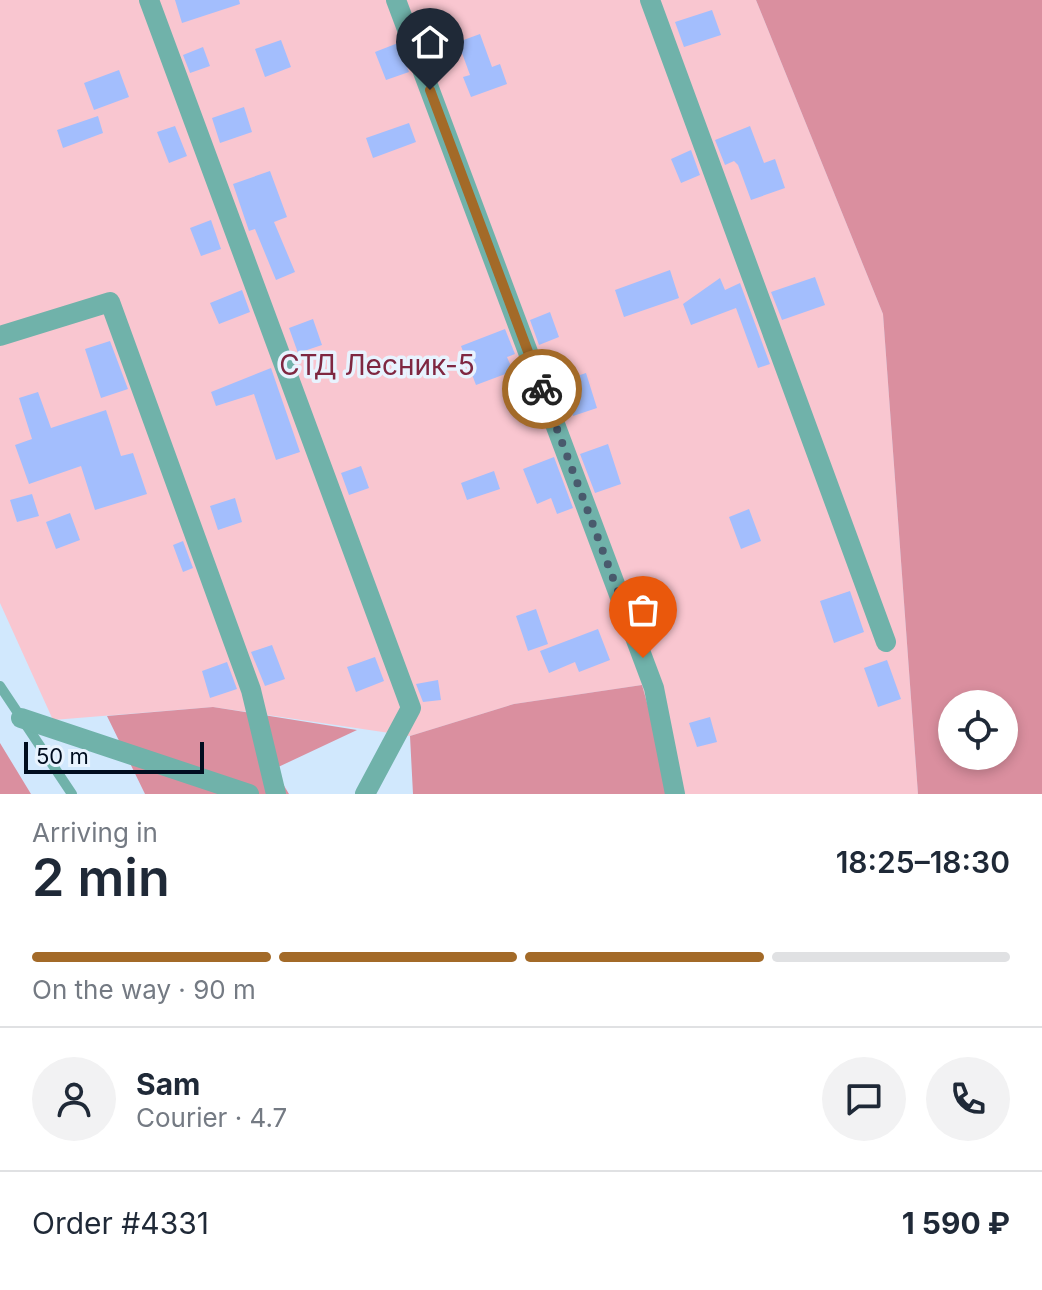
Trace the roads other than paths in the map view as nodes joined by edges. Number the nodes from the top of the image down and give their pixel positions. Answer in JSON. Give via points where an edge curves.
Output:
{"nodes":[{"id":1,"x":149,"y":0,"type":"edge"},
{"id":2,"x":396,"y":0,"type":"edge"},
{"id":3,"x":650,"y":0,"type":"edge"},
{"id":4,"x":0,"y":336,"type":"edge"},
{"id":5,"x":886,"y":642,"type":"dead end"},
{"id":6,"x":0,"y":686,"type":"edge"},
{"id":7,"x":21,"y":718,"type":"junction"},
{"id":8,"x":72,"y":794,"type":"edge"},
{"id":9,"x":249,"y":794,"type":"edge"},
{"id":10,"x":276,"y":794,"type":"edge"},
{"id":11,"x":365,"y":794,"type":"edge"},
{"id":12,"x":675,"y":794,"type":"edge"}],
"edges":[{"from":1,"to":11,"type":"street","via":[[411,708]]},
{"from":2,"to":12,"type":"street","via":[[654,688]]},
{"from":3,"to":5,"type":"street"},
{"from":4,"to":10,"type":"street","via":[[110,302],[251,690]]},
{"from":6,"to":7,"type":"lane"},
{"from":7,"to":8,"type":"lane"},
{"from":7,"to":9,"type":"street"}]}
